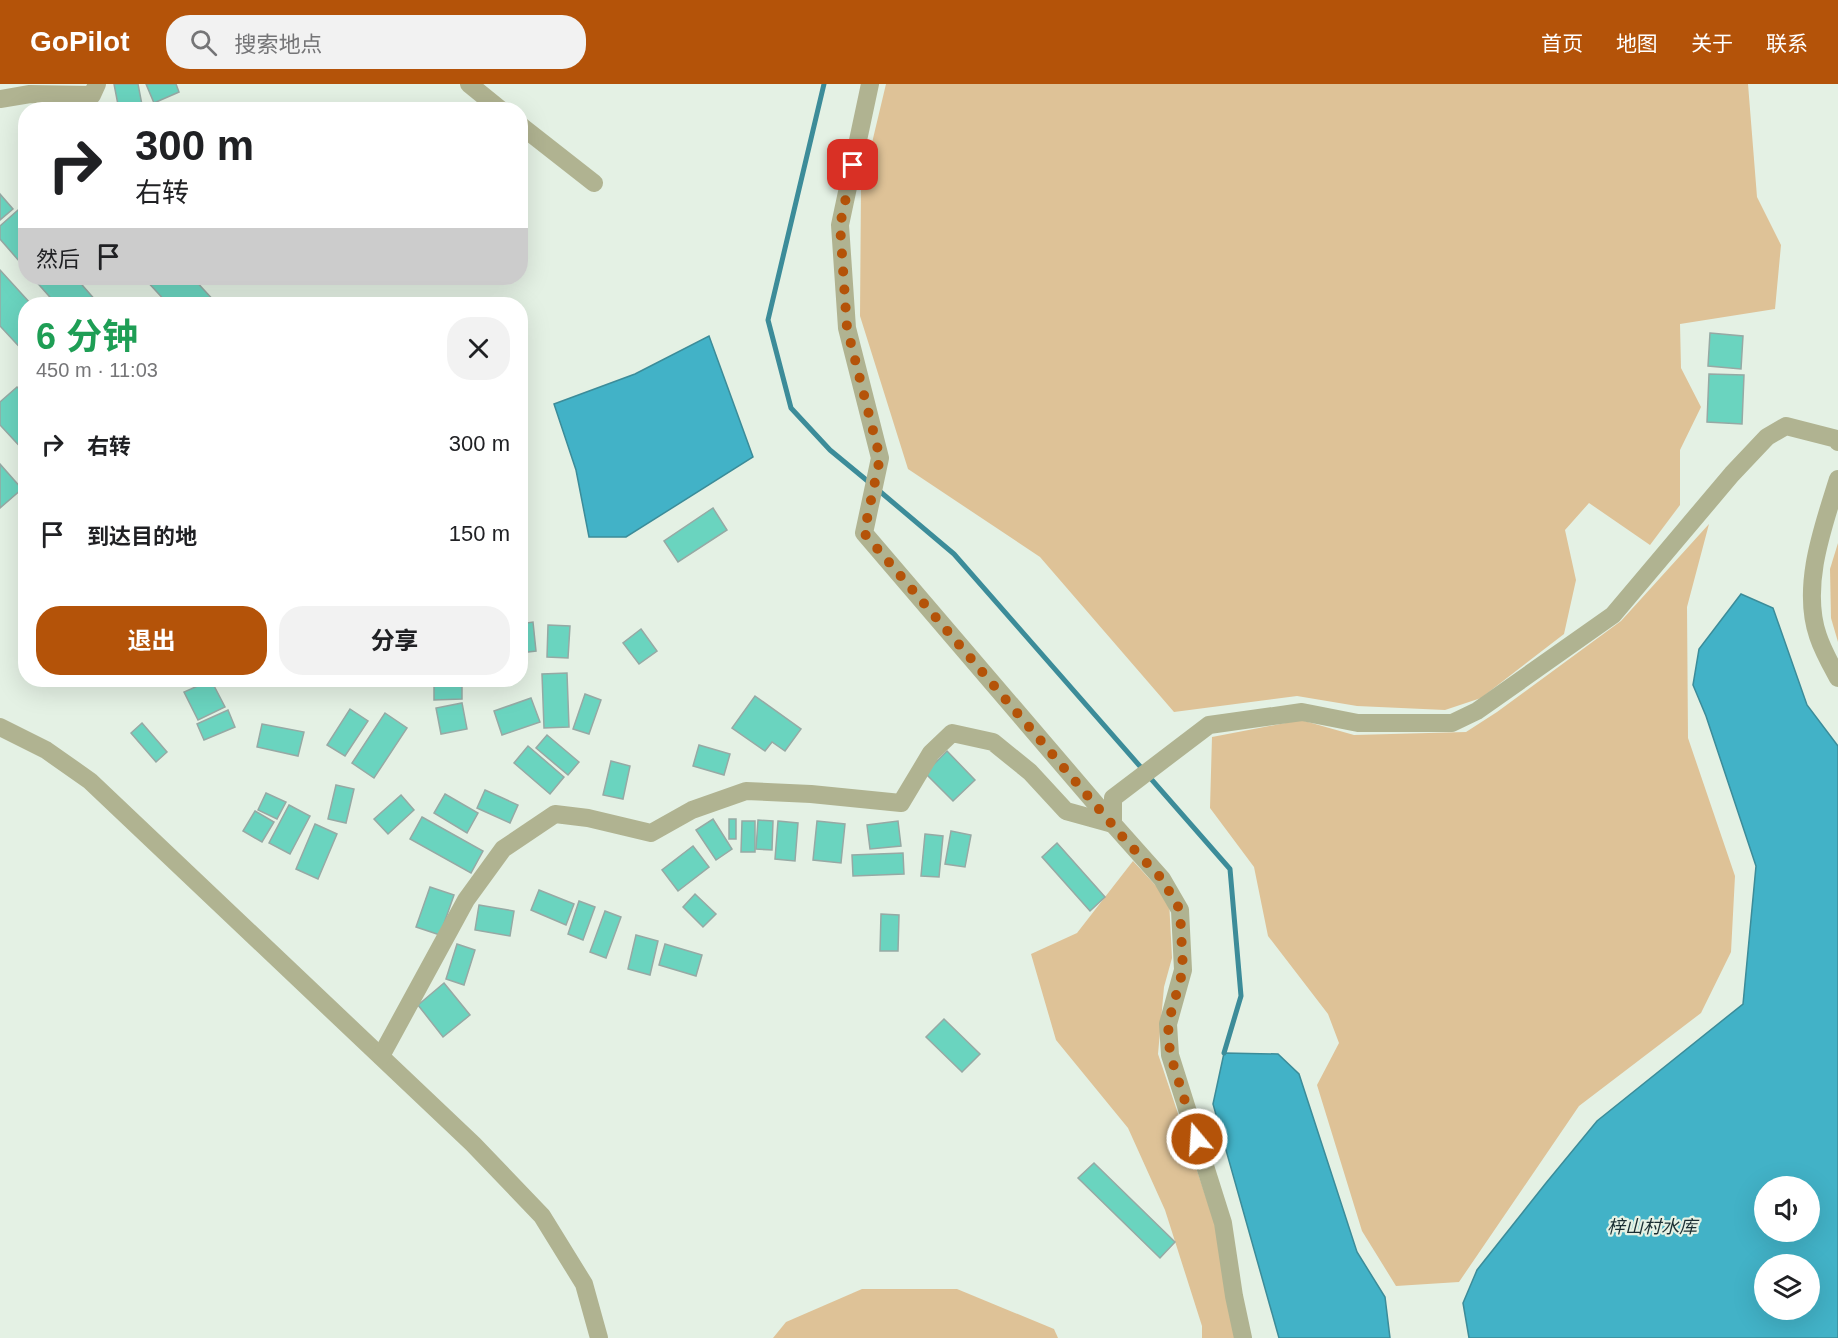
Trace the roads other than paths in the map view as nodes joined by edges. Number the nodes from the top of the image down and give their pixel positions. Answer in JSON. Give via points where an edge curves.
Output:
{"nodes":[{"id":1,"x":97,"y":84,"type":"edge"},
{"id":2,"x":469,"y":84,"type":"edge"},
{"id":3,"x":870,"y":84,"type":"edge"},
{"id":4,"x":0,"y":99,"type":"edge"},
{"id":5,"x":491,"y":102,"type":"edge"},
{"id":6,"x":528,"y":131,"type":"edge"},
{"id":7,"x":594,"y":183,"type":"dead end"},
{"id":8,"x":1838,"y":442,"type":"edge"},
{"id":9,"x":1838,"y":479,"type":"edge"},
{"id":10,"x":1838,"y":678,"type":"edge"},
{"id":11,"x":0,"y":727,"type":"edge"},
{"id":12,"x":1113,"y":824,"type":"junction"},
{"id":13,"x":381,"y":1056,"type":"junction"},
{"id":14,"x":599,"y":1338,"type":"edge"},
{"id":15,"x":1244,"y":1338,"type":"edge"}],
"edges":[{"from":1,"to":4,"type":"street","via":[[92,95],[30,94]]},
{"from":2,"to":5,"type":"street"},
{"from":3,"to":12,"type":"street","via":[[840,225],[847,328],[880,458],[864,533]]},
{"from":6,"to":7,"type":"street"},
{"from":8,"to":12,"type":"street","via":[[1786,426],[1767,437],[1613,615],[1477,711],[1452,723],[1358,723],[1302,712],[1209,725],[1113,798]]},
{"from":9,"to":10,"type":"street","via":[[1817,547],[1811,594],[1817,635]]},
{"from":11,"to":13,"type":"street","via":[[46,750],[90,781]]},
{"from":12,"to":13,"type":"street","via":[[1066,811],[1030,772],[993,742],[952,733],[931,753],[902,803],[746,791],[692,810],[651,833],[555,814],[503,849],[472,891]]},
{"from":12,"to":15,"type":"street","via":[[1162,879],[1180,910],[1183,970],[1168,1024],[1170,1054],[1224,1224]]},
{"from":13,"to":14,"type":"street","via":[[542,1216],[584,1284]]}]}
